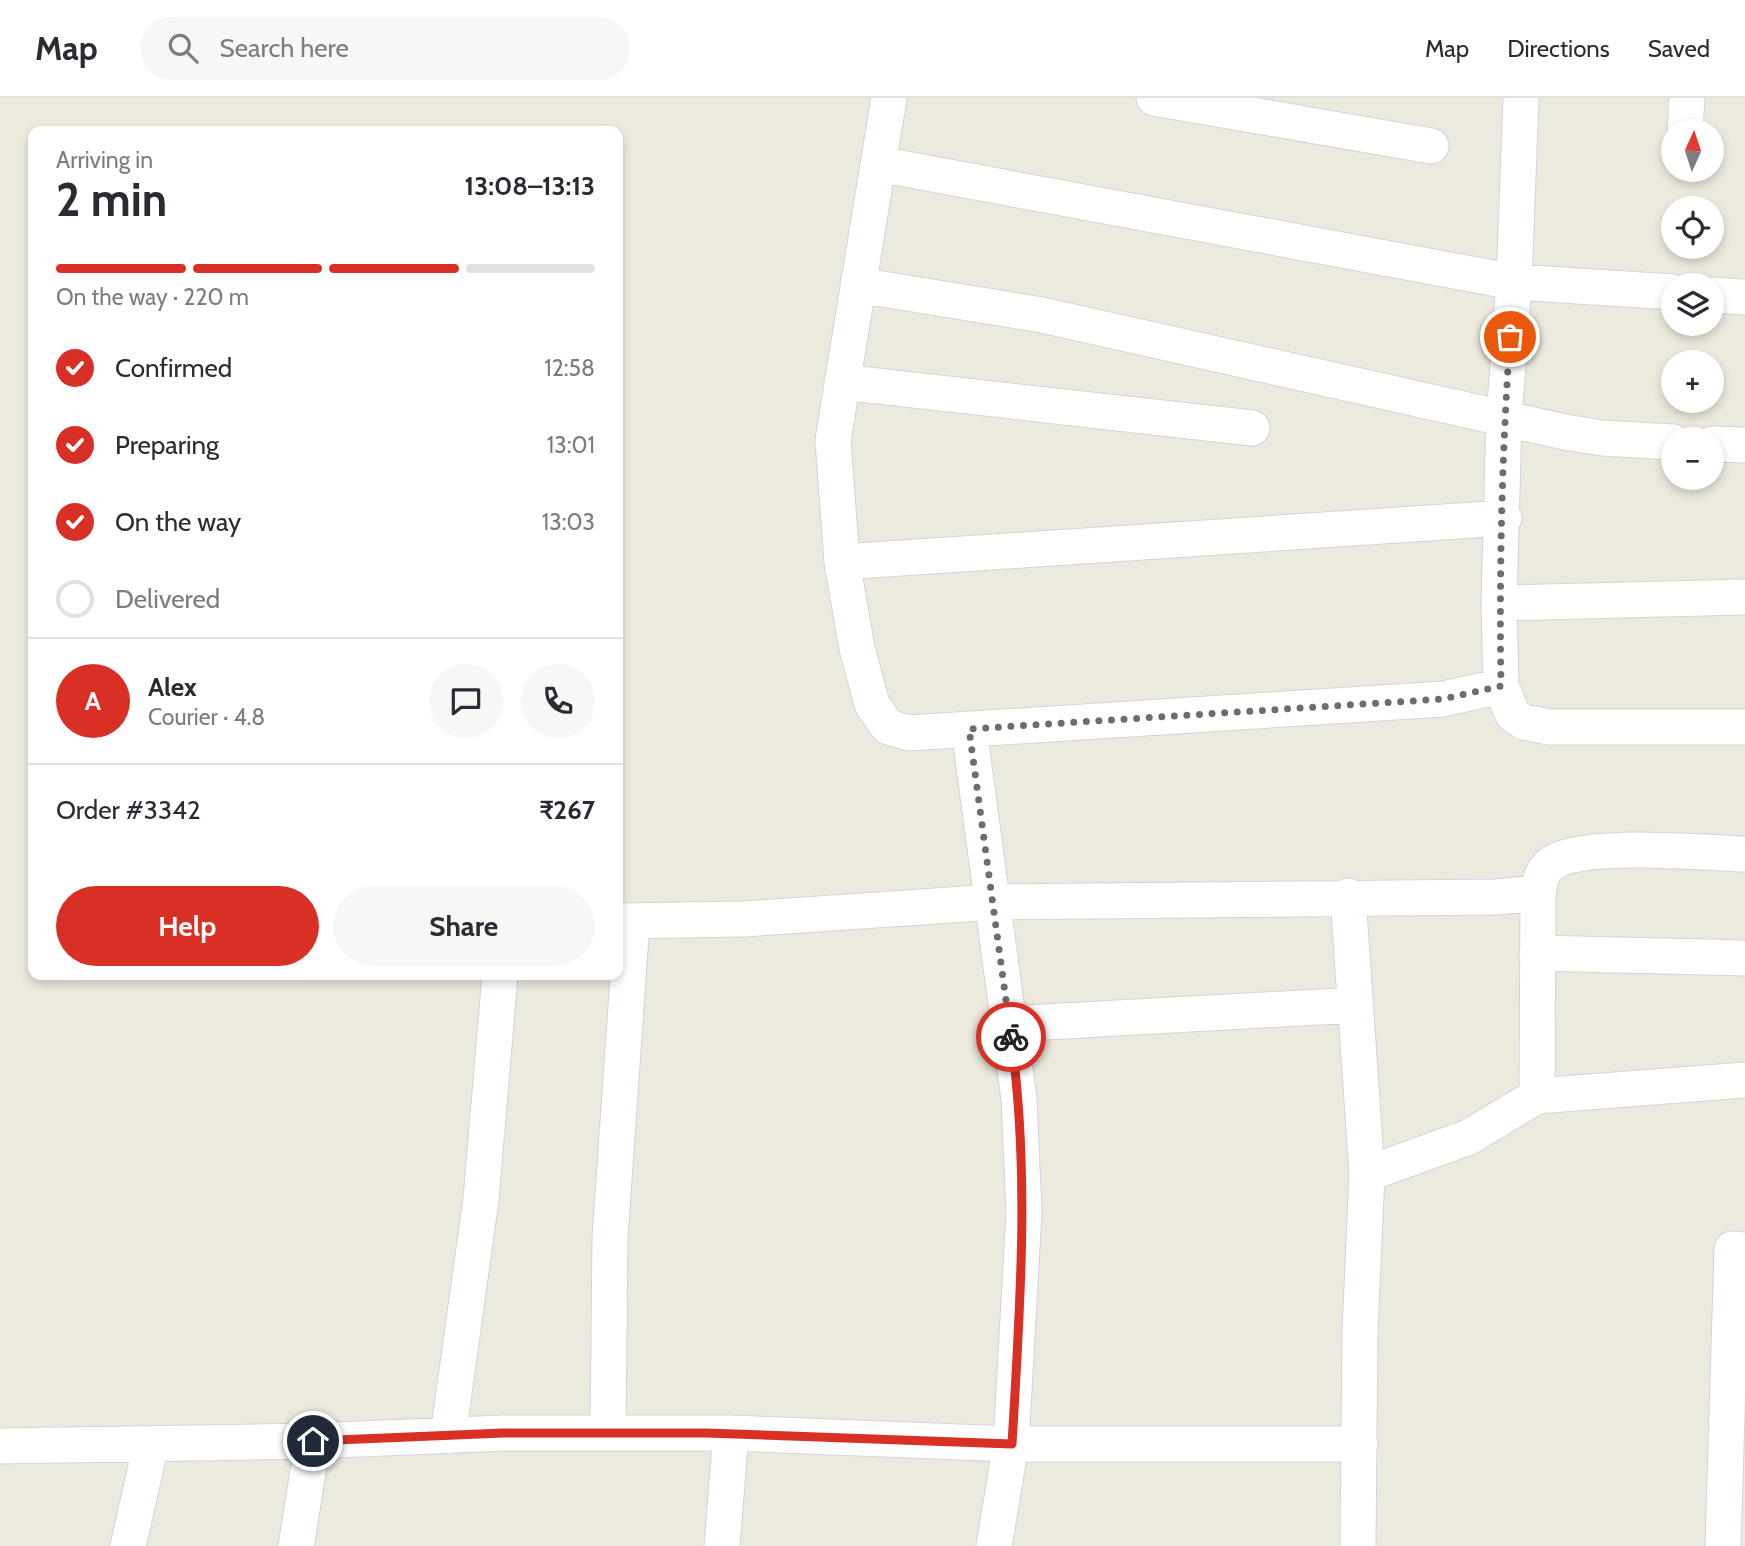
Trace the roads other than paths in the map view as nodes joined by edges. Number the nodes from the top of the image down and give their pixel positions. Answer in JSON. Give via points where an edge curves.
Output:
{"nodes":[{"id":1,"x":889,"y":98,"type":"edge"},
{"id":2,"x":1154,"y":98,"type":"edge"},
{"id":3,"x":1521,"y":98,"type":"edge"},
{"id":4,"x":1687,"y":98,"type":"edge"},
{"id":5,"x":1686,"y":119,"type":"edge"},
{"id":6,"x":1431,"y":146,"type":"dead end"},
{"id":7,"x":879,"y":164,"type":"junction"},
{"id":8,"x":1514,"y":282,"type":"junction"},
{"id":9,"x":858,"y":285,"type":"junction"},
{"id":10,"x":1661,"y":291,"type":"edge"},
{"id":11,"x":1724,"y":296,"type":"edge"},
{"id":12,"x":1745,"y":297,"type":"edge"},
{"id":13,"x":842,"y":382,"type":"junction"},
{"id":14,"x":1504,"y":419,"type":"junction"},
{"id":15,"x":1252,"y":428,"type":"dead end"},
{"id":16,"x":1661,"y":441,"type":"edge"},
{"id":17,"x":1724,"y":445,"type":"edge"},
{"id":18,"x":1745,"y":446,"type":"edge"},
{"id":19,"x":1504,"y":517,"type":"junction"},
{"id":20,"x":842,"y":562,"type":"junction"},
{"id":21,"x":1745,"y":597,"type":"edge"},
{"id":22,"x":1499,"y":603,"type":"junction"},
{"id":23,"x":1501,"y":686,"type":"junction"},
{"id":24,"x":1745,"y":727,"type":"edge"},
{"id":25,"x":969,"y":729,"type":"junction"},
{"id":26,"x":1745,"y":854,"type":"edge"},
{"id":27,"x":1538,"y":893,"type":"junction"},
{"id":28,"x":1348,"y":896,"type":"junction"},
{"id":29,"x":994,"y":902,"type":"junction"},
{"id":30,"x":625,"y":921,"type":"edge"},
{"id":31,"x":1537,"y":953,"type":"junction"},
{"id":32,"x":1745,"y":958,"type":"edge"},
{"id":33,"x":623,"y":963,"type":"edge"},
{"id":34,"x":500,"y":980,"type":"edge"},
{"id":35,"x":622,"y":980,"type":"edge"},
{"id":36,"x":1355,"y":1005,"type":"junction"},
{"id":37,"x":1009,"y":1024,"type":"junction"},
{"id":38,"x":1745,"y":1080,"type":"edge"},
{"id":39,"x":1537,"y":1096,"type":"junction"},
{"id":40,"x":1367,"y":1174,"type":"junction"},
{"id":41,"x":1745,"y":1250,"type":"edge"},
{"id":42,"x":608,"y":1433,"type":"junction"},
{"id":43,"x":731,"y":1433,"type":"junction"},
{"id":44,"x":448,"y":1436,"type":"junction"},
{"id":45,"x":313,"y":1441,"type":"junction"},
{"id":46,"x":1012,"y":1444,"type":"junction"},
{"id":47,"x":1360,"y":1444,"type":"junction"},
{"id":48,"x":151,"y":1445,"type":"junction"},
{"id":49,"x":0,"y":1446,"type":"edge"},
{"id":50,"x":1735,"y":1484,"type":"edge"},
{"id":51,"x":128,"y":1546,"type":"edge"},
{"id":52,"x":296,"y":1546,"type":"edge"},
{"id":53,"x":722,"y":1546,"type":"edge"},
{"id":54,"x":994,"y":1546,"type":"edge"},
{"id":55,"x":1359,"y":1546,"type":"edge"},
{"id":56,"x":1723,"y":1546,"type":"edge"}],
"edges":[{"from":1,"to":7,"type":"street"},
{"from":2,"to":6,"type":"street"},
{"from":3,"to":8,"type":"street"},
{"from":4,"to":5,"type":"street"},
{"from":7,"to":8,"type":"street"},
{"from":7,"to":9,"type":"street"},
{"from":8,"to":10,"type":"street"},
{"from":8,"to":14,"type":"street"},
{"from":9,"to":13,"type":"street"},
{"from":9,"to":14,"type":"street","via":[[1042,315]]},
{"from":11,"to":12,"type":"street"},
{"from":13,"to":15,"type":"street"},
{"from":13,"to":20,"type":"street","via":[[833,440]]},
{"from":14,"to":16,"type":"street","via":[[1602,438]]},
{"from":14,"to":19,"type":"street"},
{"from":17,"to":18,"type":"street"},
{"from":19,"to":20,"type":"street"},
{"from":19,"to":22,"type":"street"},
{"from":20,"to":25,"type":"street","via":[[857,648],[873,704],[888,727],[909,733]]},
{"from":21,"to":22,"type":"street"},
{"from":22,"to":23,"type":"street"},
{"from":23,"to":24,"type":"street","via":[[1513,715],[1549,727]]},
{"from":23,"to":25,"type":"street","via":[[1443,699]]},
{"from":25,"to":29,"type":"street"},
{"from":26,"to":27,"type":"street","via":[[1600,851],[1575,855],[1550,864],[1541,875]]},
{"from":27,"to":28,"type":"street"},
{"from":27,"to":31,"type":"street"},
{"from":28,"to":29,"type":"street"},
{"from":28,"to":36,"type":"street"},
{"from":29,"to":30,"type":"street","via":[[744,919]]},
{"from":29,"to":37,"type":"street"},
{"from":30,"to":33,"type":"street"},
{"from":31,"to":32,"type":"street"},
{"from":31,"to":39,"type":"street"},
{"from":34,"to":44,"type":"street","via":[[481,1199]]},
{"from":35,"to":42,"type":"street","via":[[610,1237]]},
{"from":36,"to":37,"type":"street"},
{"from":36,"to":40,"type":"street"},
{"from":37,"to":46,"type":"street","via":[[1019,1099],[1024,1212]]},
{"from":38,"to":39,"type":"street"},
{"from":39,"to":40,"type":"street","via":[[1468,1137]]},
{"from":40,"to":47,"type":"street"},
{"from":41,"to":50,"type":"street","via":[[1732,1249]]},
{"from":42,"to":43,"type":"street"},
{"from":42,"to":44,"type":"street"},
{"from":43,"to":46,"type":"street"},
{"from":43,"to":53,"type":"street"},
{"from":44,"to":45,"type":"street"},
{"from":45,"to":48,"type":"street"},
{"from":45,"to":52,"type":"street"},
{"from":46,"to":47,"type":"street"},
{"from":46,"to":54,"type":"street"},
{"from":47,"to":55,"type":"street"},
{"from":48,"to":49,"type":"street"},
{"from":48,"to":51,"type":"street"},
{"from":50,"to":56,"type":"street"}]}
